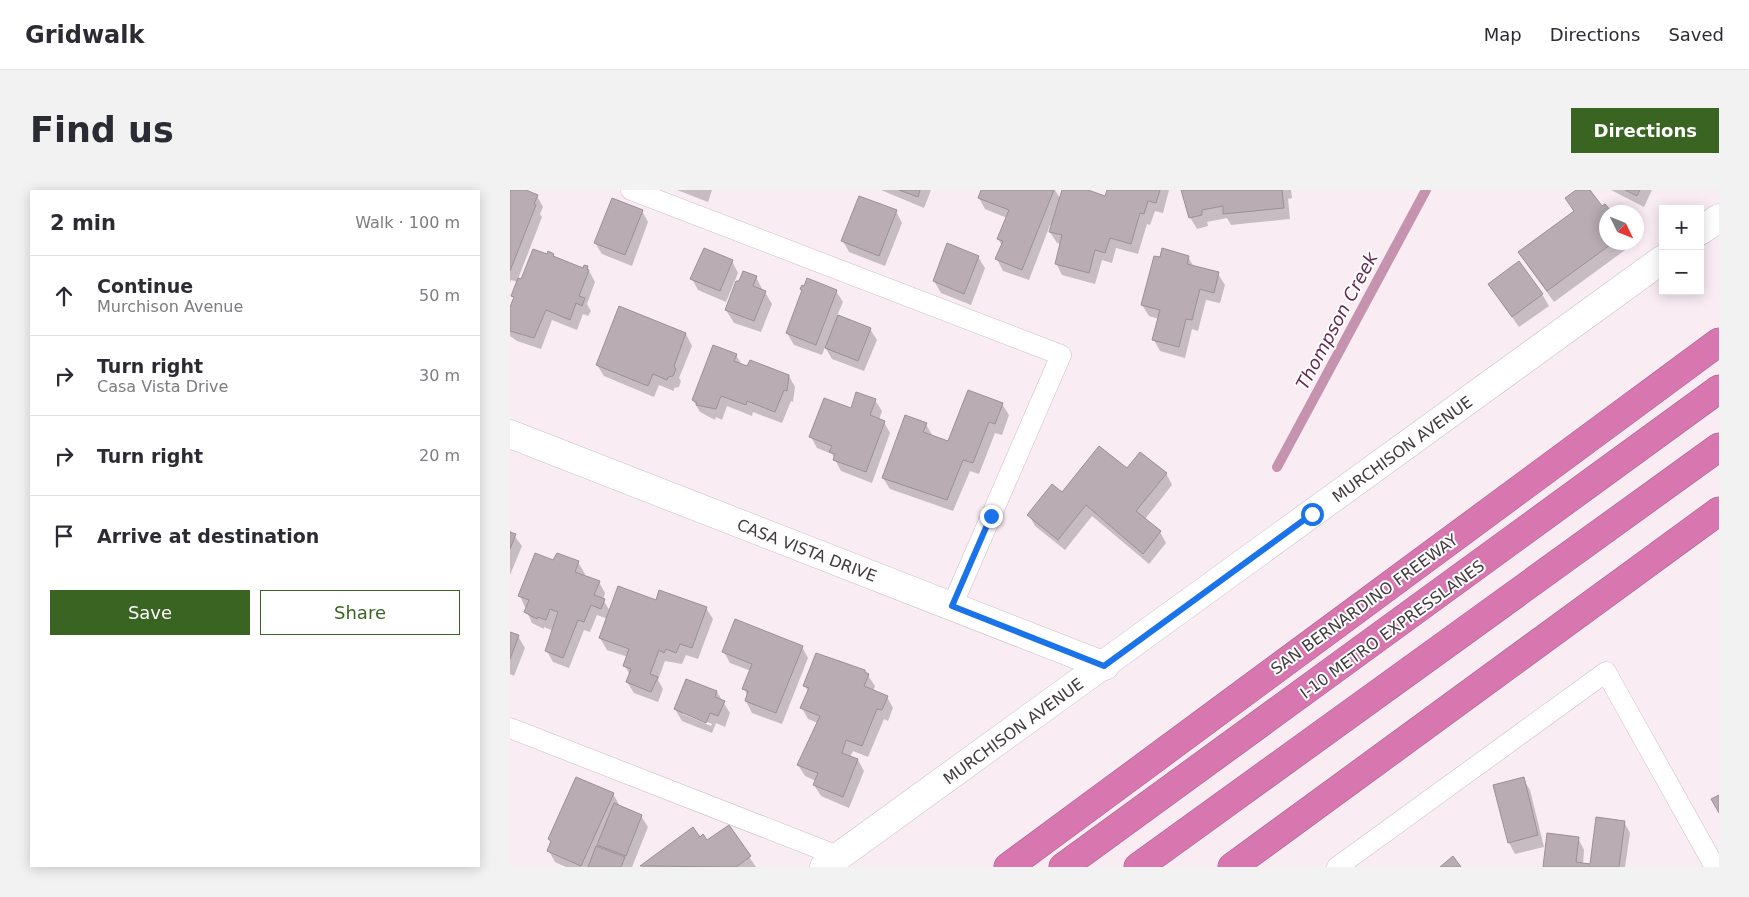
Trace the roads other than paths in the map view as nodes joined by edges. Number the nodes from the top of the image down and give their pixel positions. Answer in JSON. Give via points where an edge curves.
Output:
{"nodes":[{"id":1,"x":631,"y":190,"type":"edge"},
{"id":2,"x":1719,"y":218,"type":"edge"},
{"id":3,"x":1704,"y":228,"type":"edge"},
{"id":4,"x":1659,"y":262,"type":"edge"},
{"id":5,"x":1719,"y":342,"type":"edge"},
{"id":6,"x":1719,"y":389,"type":"edge"},
{"id":7,"x":510,"y":434,"type":"edge"},
{"id":8,"x":1719,"y":447,"type":"edge"},
{"id":9,"x":1719,"y":511,"type":"edge"},
{"id":10,"x":952,"y":606,"type":"junction"},
{"id":11,"x":1104,"y":666,"type":"junction"},
{"id":12,"x":510,"y":728,"type":"edge"},
{"id":13,"x":831,"y":862,"type":"edge"},
{"id":14,"x":1008,"y":867,"type":"edge"},
{"id":15,"x":1063,"y":867,"type":"edge"},
{"id":16,"x":1138,"y":867,"type":"edge"},
{"id":17,"x":1232,"y":867,"type":"edge"},
{"id":18,"x":1337,"y":867,"type":"edge"},
{"id":19,"x":1715,"y":867,"type":"edge"}],
"edges":[{"from":1,"to":10,"type":"lane","via":[[1061,355]]},
{"from":2,"to":3,"type":"street"},
{"from":4,"to":11,"type":"street","name":"MURCHISON AVENUE"},
{"from":5,"to":14,"type":"highway","name":"SAN BERNARDINO FREEWAY"},
{"from":6,"to":15,"type":"highway","name":"I-10 METRO EXPRESSLANES"},
{"from":7,"to":10,"type":"street","name":"CASA VISTA DRIVE"},
{"from":8,"to":16,"type":"highway"},
{"from":9,"to":17,"type":"highway"},
{"from":10,"to":11,"type":"street","name":"CASA VISTA DRIVE"},
{"from":11,"to":13,"type":"street","name":"MURCHISON AVENUE"},
{"from":12,"to":13,"type":"lane"},
{"from":18,"to":19,"type":"lane","via":[[1606,672]]}]}
